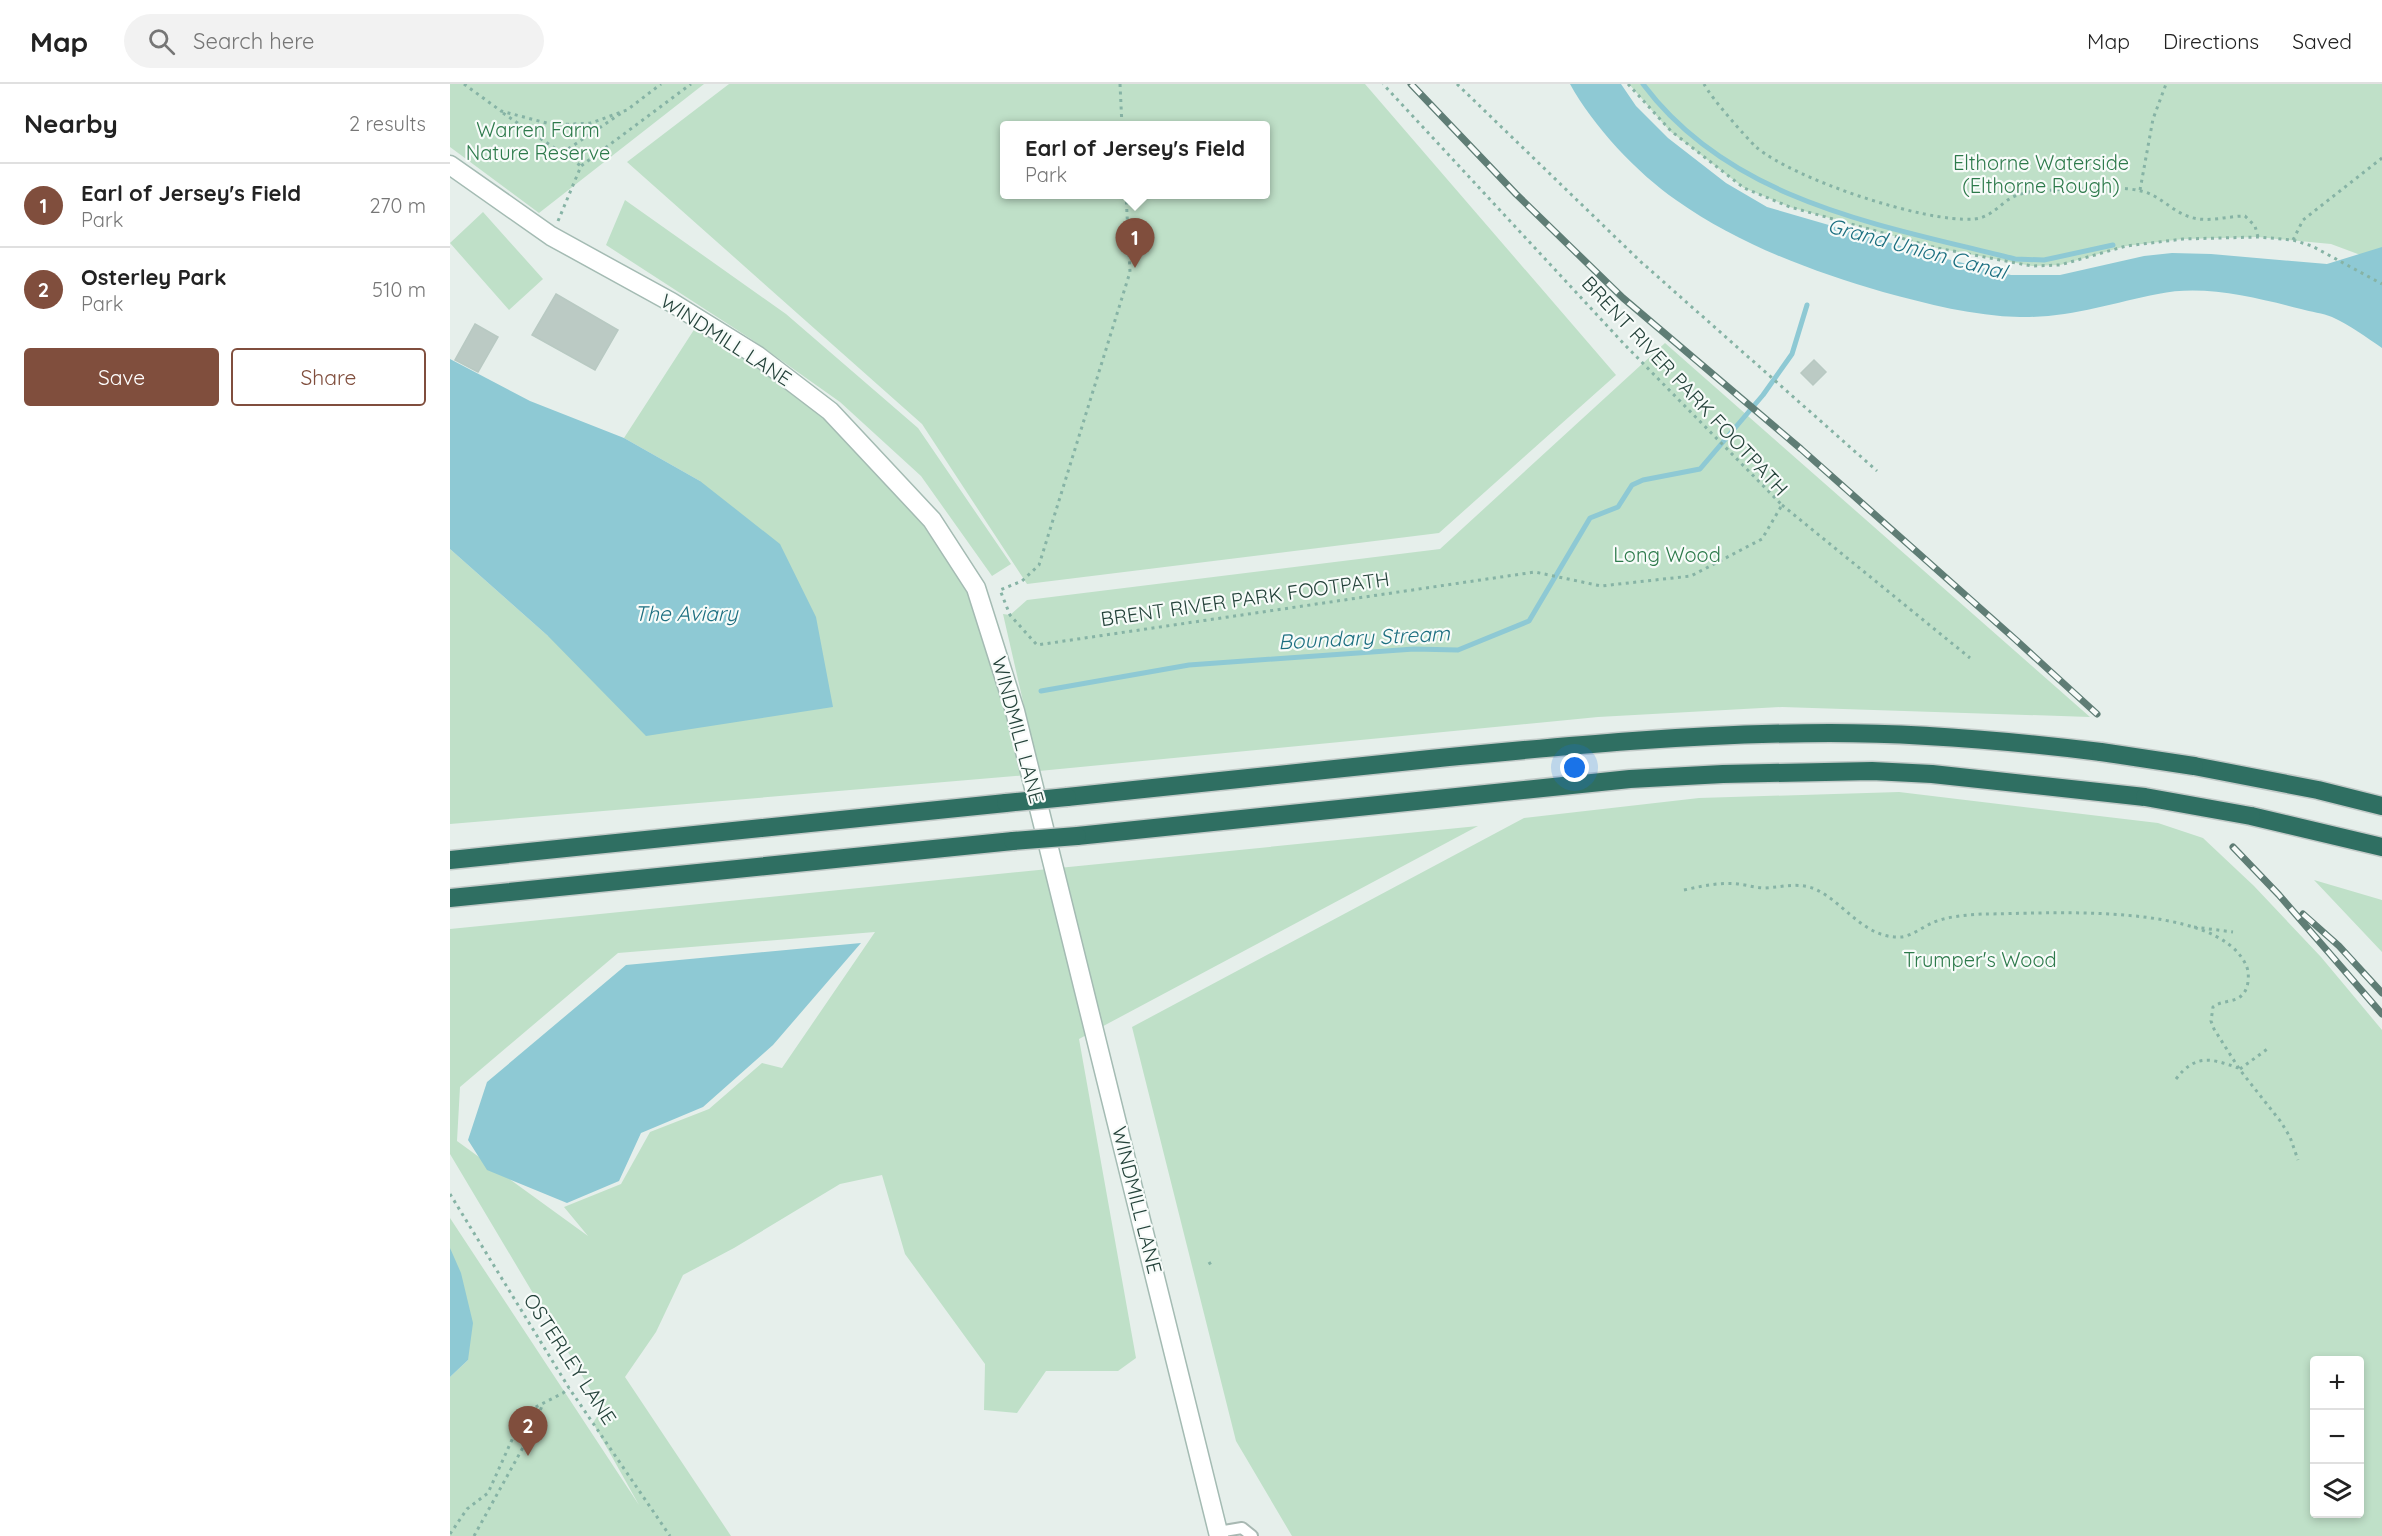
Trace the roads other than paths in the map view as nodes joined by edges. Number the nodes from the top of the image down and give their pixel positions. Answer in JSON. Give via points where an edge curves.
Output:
{"nodes":[{"id":1,"x":450,"y":165,"type":"edge"},
{"id":2,"x":2382,"y":806,"type":"edge"},
{"id":3,"x":2382,"y":847,"type":"edge"},
{"id":4,"x":450,"y":860,"type":"edge"},
{"id":5,"x":450,"y":898,"type":"edge"},
{"id":6,"x":1219,"y":1534,"type":"edge"},
{"id":7,"x":1252,"y":1536,"type":"edge"}],
"edges":[{"from":1,"to":6,"type":"main road","name":"WINDMILL LANE","via":[[551,236],[758,357],[830,411],[932,520],[976,588],[1015,711]]},
{"from":2,"to":4,"type":"highway","bridge":true,"via":[[2194,766],[2008,741],[1886,734],[1717,735],[1509,751]]},
{"from":3,"to":5,"type":"highway","bridge":true,"via":[[2251,816],[2145,797],[1932,774],[1723,774],[1630,779]]},
{"from":6,"to":7,"type":"lane","via":[[1242,1528]]}]}
